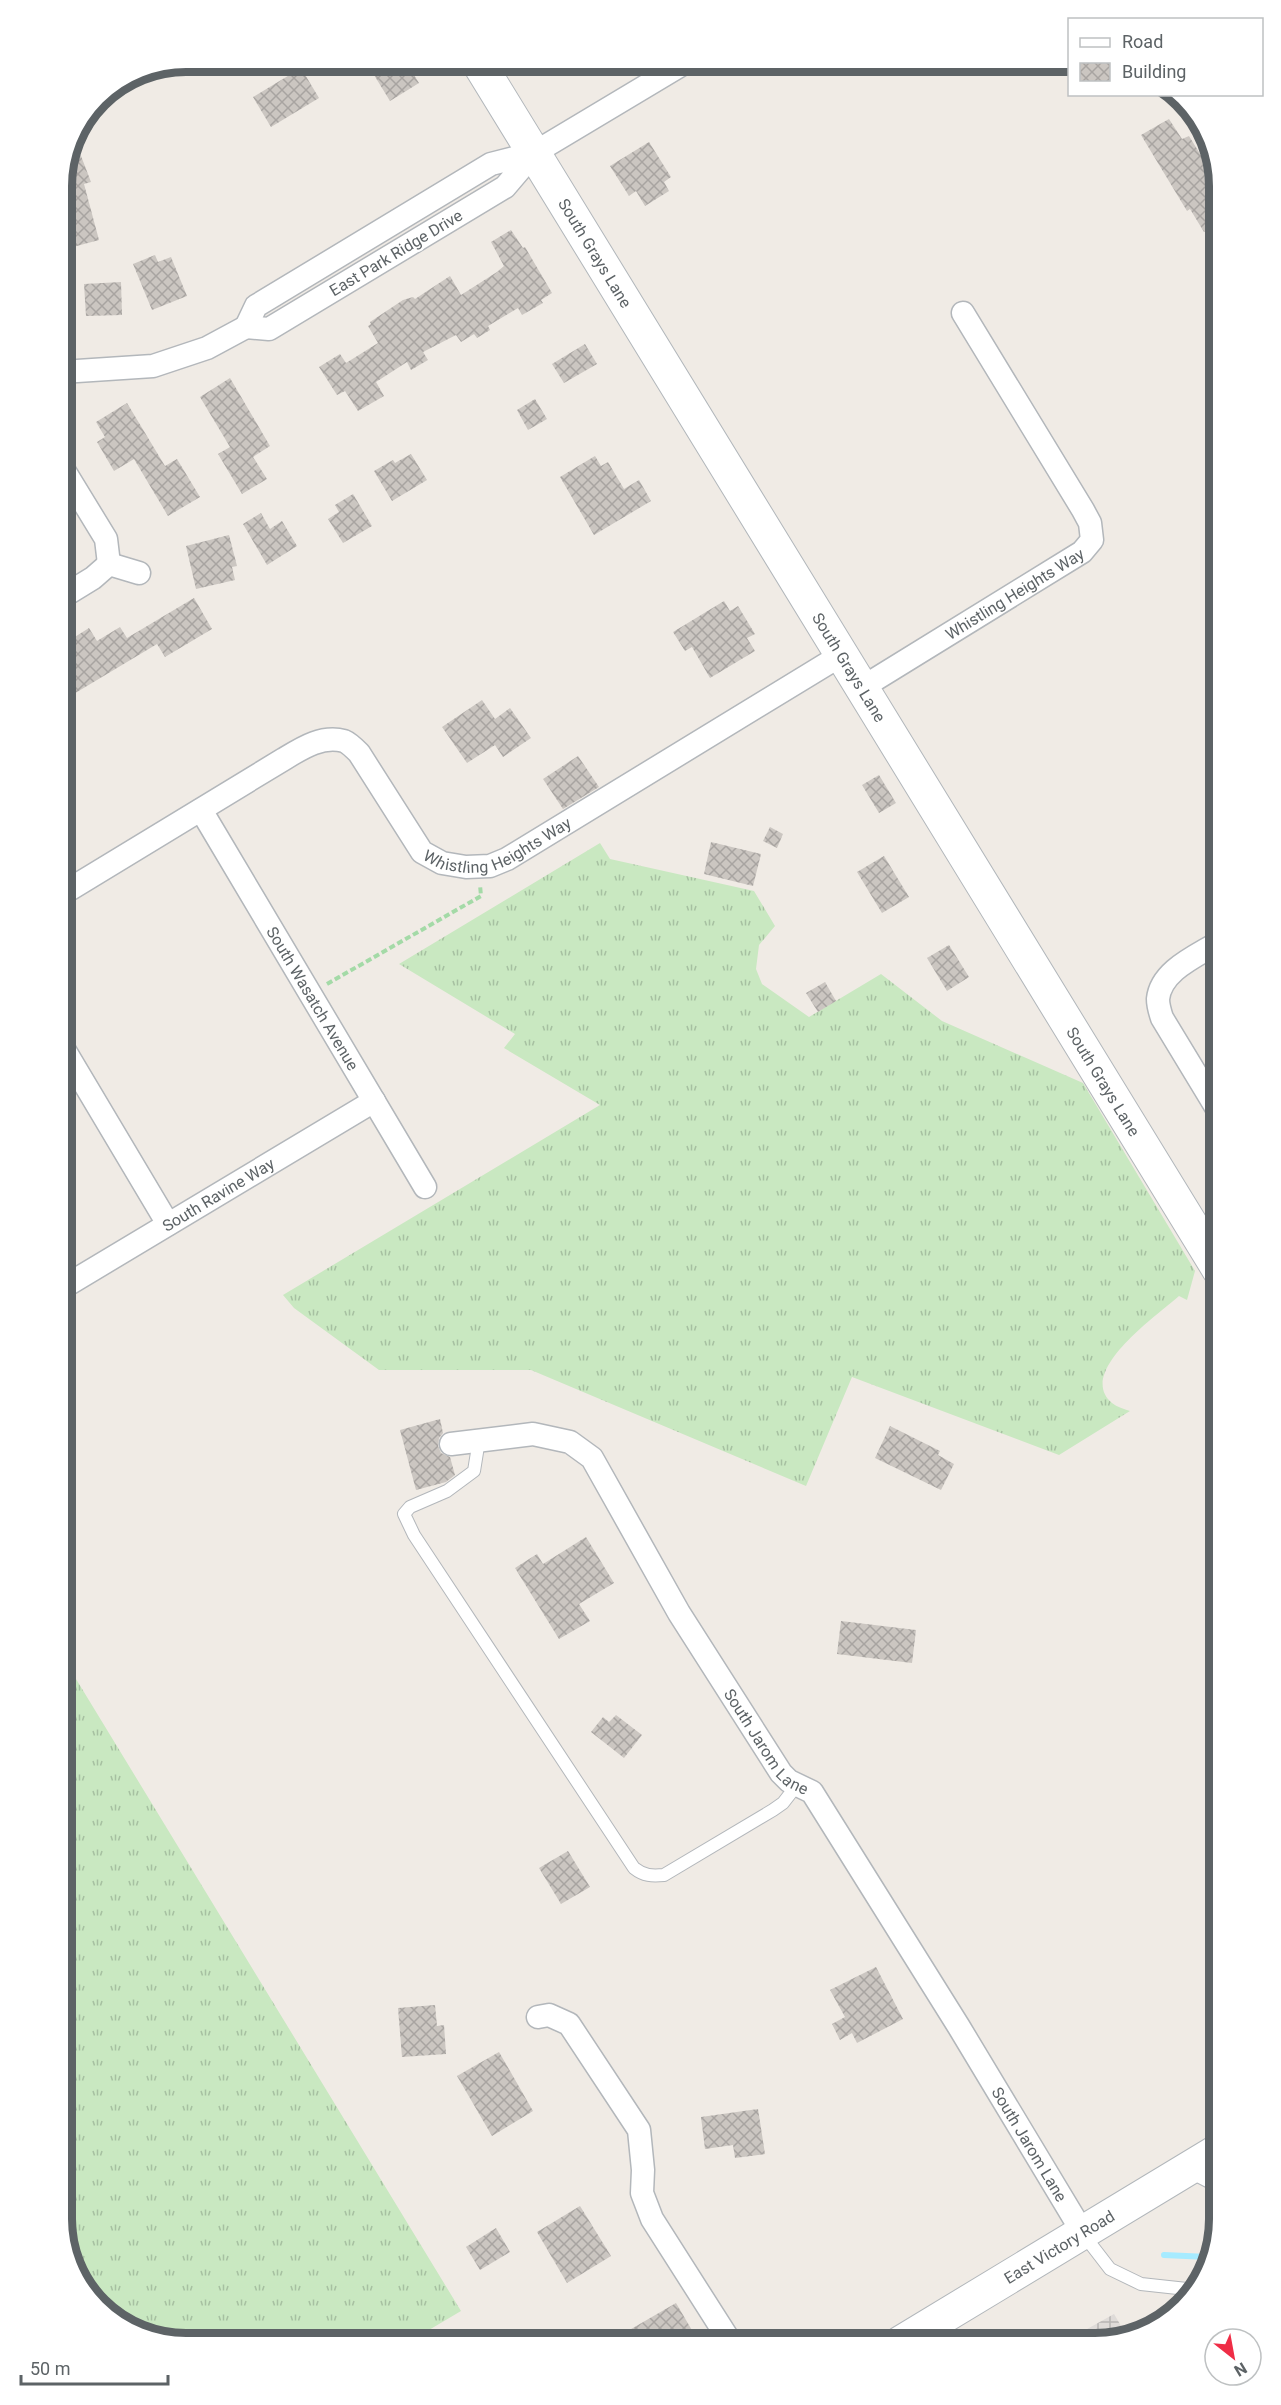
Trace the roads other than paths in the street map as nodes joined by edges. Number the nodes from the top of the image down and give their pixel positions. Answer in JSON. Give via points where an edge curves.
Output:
{"nodes":[{"id":1,"x":484,"y":72,"type":"edge"},
{"id":2,"x":669,"y":72,"type":"edge"},
{"id":3,"x":534,"y":153,"type":"junction"},
{"id":4,"x":963,"y":313,"type":"dead end"},
{"id":5,"x":72,"y":371,"type":"edge"},
{"id":6,"x":72,"y":483,"type":"edge"},
{"id":7,"x":109,"y":564,"type":"junction"},
{"id":8,"x":139,"y":573,"type":"dead end"},
{"id":9,"x":72,"y":591,"type":"edge"},
{"id":10,"x":843,"y":654,"type":"junction"},
{"id":11,"x":863,"y":687,"type":"junction"},
{"id":12,"x":201,"y":810,"type":"junction"},
{"id":13,"x":72,"y":888,"type":"edge"},
{"id":14,"x":1209,"y":949,"type":"edge"},
{"id":15,"x":72,"y":1063,"type":"edge"},
{"id":16,"x":1209,"y":1094,"type":"edge"},
{"id":17,"x":374,"y":1101,"type":"junction"},
{"id":18,"x":425,"y":1187,"type":"dead end"},
{"id":19,"x":168,"y":1224,"type":"junction"},
{"id":20,"x":1209,"y":1252,"type":"edge"},
{"id":21,"x":72,"y":1282,"type":"edge"},
{"id":22,"x":479,"y":1440,"type":"junction"},
{"id":23,"x":451,"y":1444,"type":"dead end"},
{"id":24,"x":797,"y":1785,"type":"junction"},
{"id":25,"x":538,"y":2017,"type":"dead end"},
{"id":26,"x":1209,"y":2156,"type":"edge"},
{"id":27,"x":1186,"y":2170,"type":"junction"},
{"id":28,"x":1209,"y":2182,"type":"edge"},
{"id":29,"x":1083,"y":2233,"type":"junction"},
{"id":30,"x":1185,"y":2289,"type":"edge"},
{"id":31,"x":725,"y":2333,"type":"edge"},
{"id":32,"x":917,"y":2333,"type":"edge"}],
"edges":[{"from":1,"to":3,"type":"street","name":"South Grays Lane"},
{"from":2,"to":3,"type":"street","name":"East Park Ridge Drive"},
{"from":3,"to":5,"type":"street","name":"East Park Ridge Drive","via":[[491,164],[256,306],[246,327],[207,348],[153,366]]},
{"from":3,"to":10,"type":"street","name":"South Grays Lane"},
{"from":4,"to":11,"type":"street","name":"Whistling Heights Way","via":[[1083,510],[1092,540],[1083,552]]},
{"from":6,"to":7,"type":"street","via":[[106,539]]},
{"from":7,"to":8,"type":"street"},
{"from":7,"to":9,"type":"street"},
{"from":10,"to":11,"type":"street","name":"South Grays Lane"},
{"from":10,"to":12,"type":"street","name":"Whistling Heights Way","via":[[490,866],[442,863],[422,852],[372,770],[345,741],[309,744]]},
{"from":11,"to":20,"type":"street","name":"South Grays Lane"},
{"from":12,"to":13,"type":"street","name":"Whistling Heights Way"},
{"from":12,"to":17,"type":"street","name":"South Wasatch Avenue"},
{"from":14,"to":16,"type":"street","via":[[1163,981],[1158,1000],[1162,1018]]},
{"from":15,"to":19,"type":"street"},
{"from":17,"to":18,"type":"street","name":"South Wasatch Avenue"},
{"from":17,"to":19,"type":"street","name":"South Ravine Way"},
{"from":19,"to":21,"type":"street","name":"South Ravine Way"},
{"from":22,"to":23,"type":"street","name":"South Jarom Lane"},
{"from":22,"to":24,"type":"street","name":"South Jarom Lane","via":[[533,1434],[570,1442],[592,1458],[679,1613],[781,1773]]},
{"from":22,"to":24,"type":"lane","via":[[474,1471],[404,1514],[414,1535],[634,1868],[652,1876],[664,1875],[783,1803]]},
{"from":24,"to":29,"type":"street","name":"South Jarom Lane","via":[[812,1792]]},
{"from":25,"to":31,"type":"street","via":[[549,2015],[569,2024],[639,2130],[642,2193],[652,2218]]},
{"from":26,"to":27,"type":"street","name":"East Victory Road"},
{"from":27,"to":28,"type":"lane"},
{"from":27,"to":29,"type":"street","name":"East Victory Road"},
{"from":29,"to":30,"type":"lane","via":[[1110,2269],[1141,2284]]},
{"from":29,"to":32,"type":"street","name":"East Victory Road"}]}
